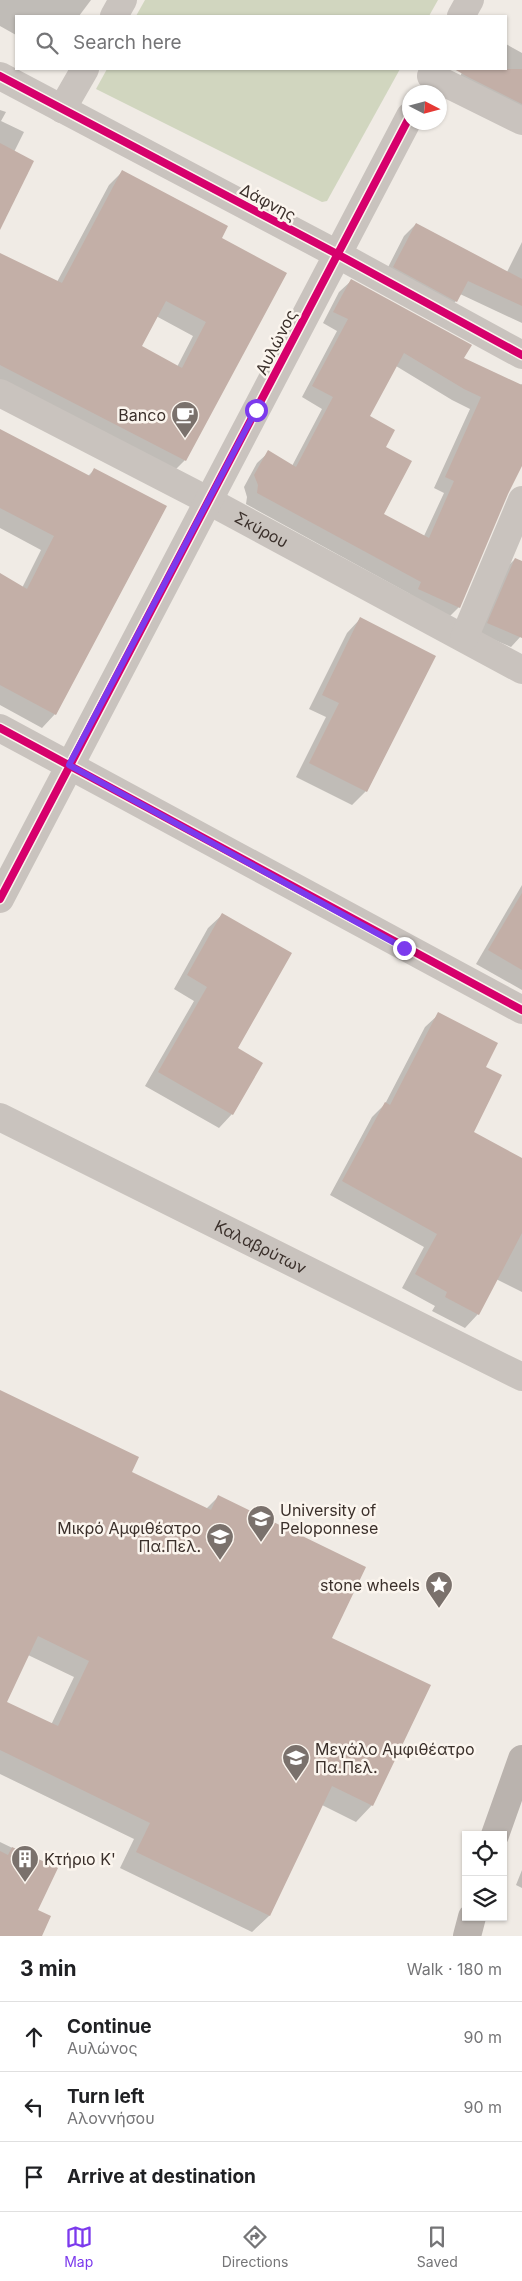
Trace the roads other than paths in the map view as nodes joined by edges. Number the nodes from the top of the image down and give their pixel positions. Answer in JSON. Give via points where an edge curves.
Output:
{"nodes":[{"id":1,"x":123,"y":0,"type":"edge"},
{"id":2,"x":470,"y":0,"type":"edge"},
{"id":3,"x":115,"y":15,"type":"edge"},
{"id":4,"x":462,"y":15,"type":"edge"},
{"id":5,"x":84,"y":70,"type":"edge"},
{"id":6,"x":0,"y":76,"type":"edge"},
{"id":7,"x":429,"y":79,"type":"edge"},
{"id":8,"x":62,"y":109,"type":"junction"},
{"id":9,"x":522,"y":121,"type":"edge"},
{"id":10,"x":403,"y":130,"type":"edge"},
{"id":11,"x":337,"y":254,"type":"junction"},
{"id":12,"x":522,"y":355,"type":"edge"},
{"id":13,"x":0,"y":393,"type":"edge"},
{"id":14,"x":209,"y":500,"type":"junction"},
{"id":15,"x":522,"y":500,"type":"edge"},
{"id":16,"x":464,"y":638,"type":"junction"},
{"id":17,"x":522,"y":670,"type":"edge"},
{"id":18,"x":0,"y":728,"type":"edge"},
{"id":19,"x":69,"y":765,"type":"junction"},
{"id":20,"x":0,"y":899,"type":"edge"},
{"id":21,"x":522,"y":1010,"type":"edge"},
{"id":22,"x":0,"y":1116,"type":"edge"},
{"id":23,"x":522,"y":1378,"type":"edge"},
{"id":24,"x":520,"y":1769,"type":"edge"},
{"id":25,"x":497,"y":1831,"type":"edge"},
{"id":26,"x":471,"y":1921,"type":"edge"},
{"id":27,"x":467,"y":1936,"type":"edge"}],
"edges":[{"from":1,"to":3,"type":"street"},
{"from":2,"to":4,"type":"street"},
{"from":5,"to":8,"type":"street"},
{"from":6,"to":8,"type":"street","name":"Δάφνης"},
{"from":7,"to":9,"type":"street"},
{"from":8,"to":11,"type":"street","name":"Δάφνης"},
{"from":10,"to":11,"type":"street","name":"Αυλώνος"},
{"from":11,"to":12,"type":"street","name":"Δάφνης"},
{"from":11,"to":14,"type":"street","name":"Αυλώνος"},
{"from":13,"to":14,"type":"street","name":"Σκύρου"},
{"from":14,"to":16,"type":"street","name":"Σκύρου"},
{"from":14,"to":19,"type":"street","name":"Αυλώνος"},
{"from":15,"to":16,"type":"street"},
{"from":16,"to":17,"type":"street","name":"Σκύρου"},
{"from":18,"to":19,"type":"street"},
{"from":19,"to":20,"type":"street","name":"Αυλώνος"},
{"from":19,"to":21,"type":"street"},
{"from":22,"to":23,"type":"street","name":"Καλαβρύτων"},
{"from":24,"to":25,"type":"main road"},
{"from":26,"to":27,"type":"main road"}]}
